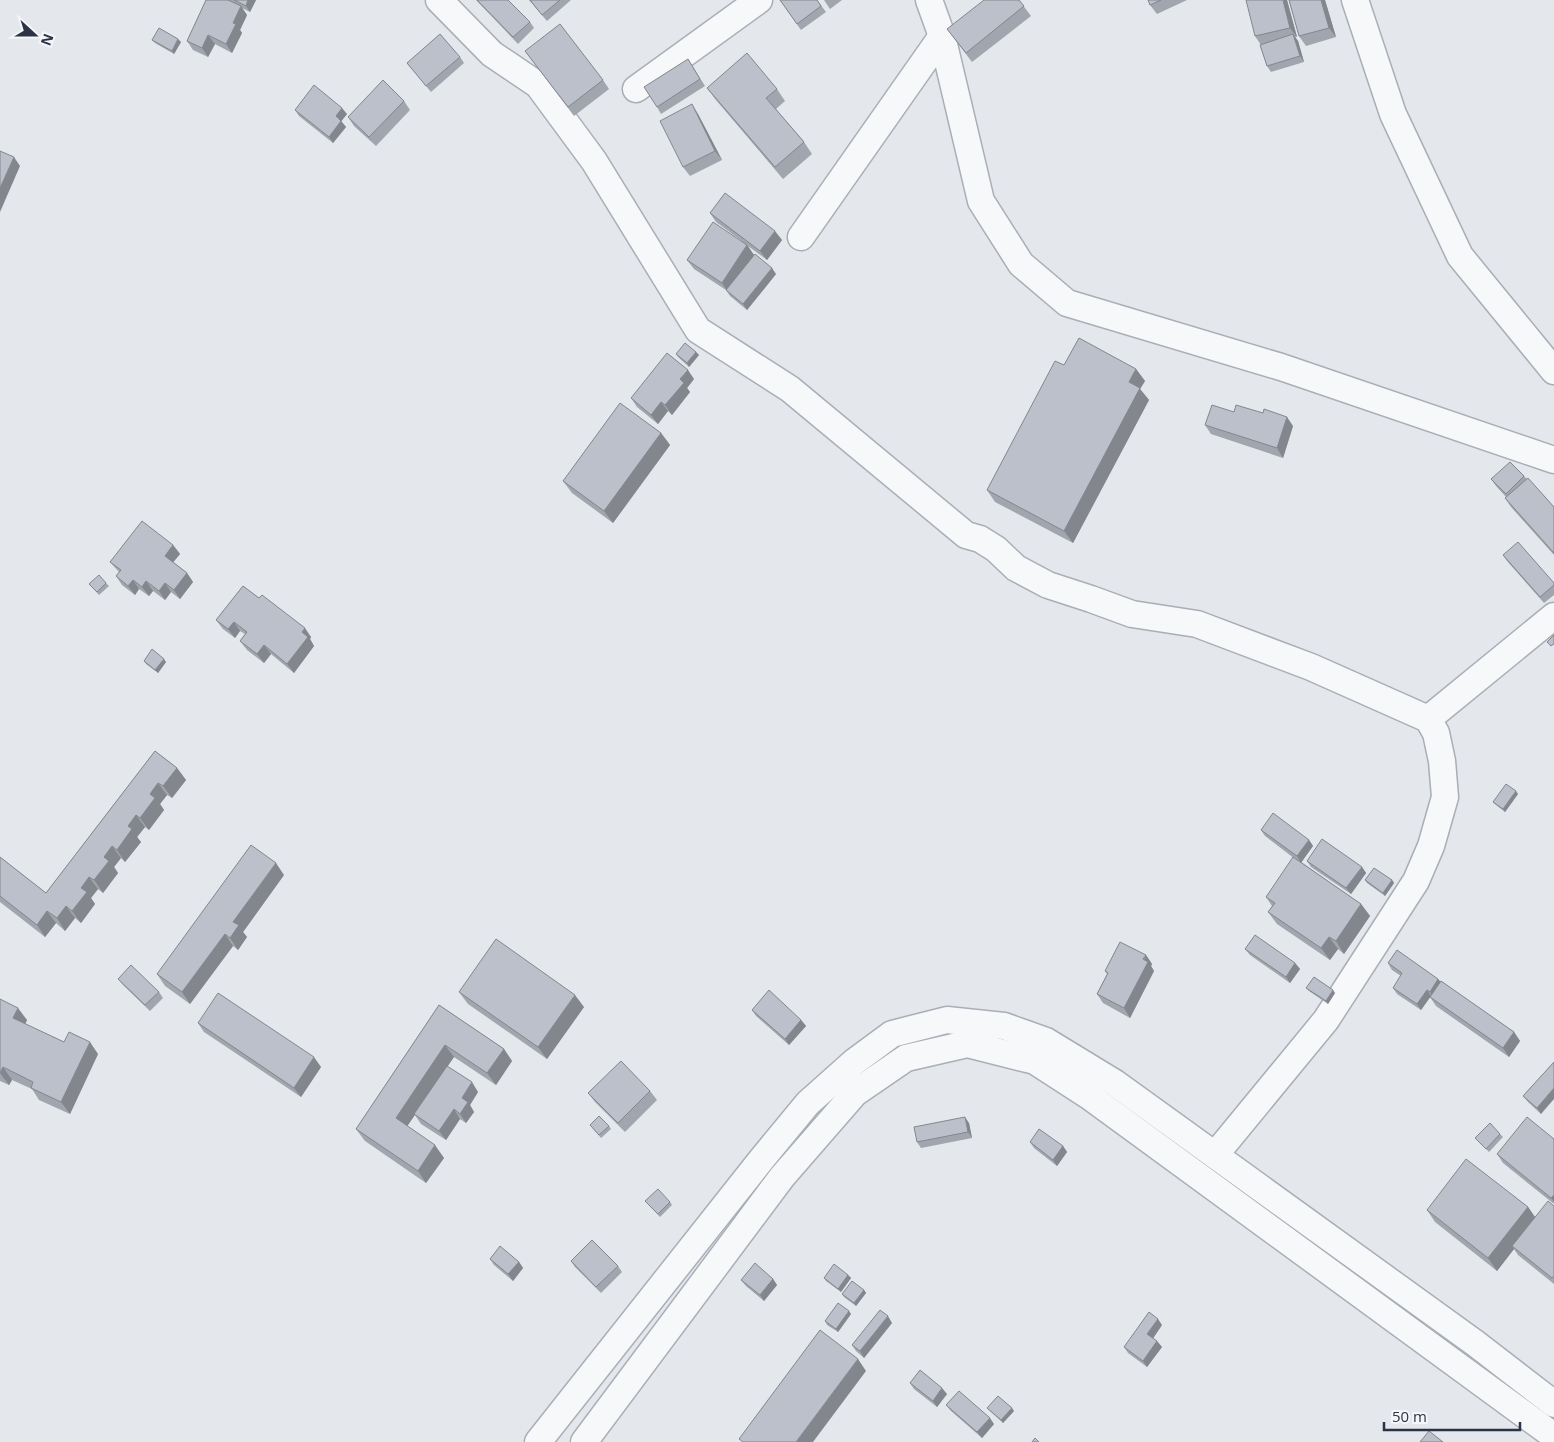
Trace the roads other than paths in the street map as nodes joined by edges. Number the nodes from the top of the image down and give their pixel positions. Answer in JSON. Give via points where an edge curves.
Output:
{"nodes":[{"id":1,"x":440,"y":0,"type":"edge"},
{"id":2,"x":759,"y":0,"type":"edge"},
{"id":3,"x":930,"y":0,"type":"edge"},
{"id":4,"x":1355,"y":0,"type":"edge"},
{"id":5,"x":942,"y":36,"type":"junction"},
{"id":6,"x":636,"y":89,"type":"dead end"},
{"id":7,"x":801,"y":237,"type":"dead end"},
{"id":8,"x":1554,"y":371,"type":"edge"},
{"id":9,"x":1554,"y":460,"type":"edge"},
{"id":10,"x":1554,"y":616,"type":"edge"},
{"id":11,"x":1428,"y":719,"type":"junction"},
{"id":12,"x":1215,"y":1155,"type":"junction"},
{"id":13,"x":1554,"y":1404,"type":"edge"},
{"id":14,"x":1554,"y":1436,"type":"edge"},
{"id":15,"x":538,"y":1442,"type":"edge"},
{"id":16,"x":584,"y":1442,"type":"edge"}],
"edges":[{"from":1,"to":11,"type":"street","via":[[492,54],[538,85],[594,161],[698,330],[790,389],[966,535],[980,539],[1016,568],[1048,584],[1132,614],[1197,624],[1311,667]]},
{"from":2,"to":6,"type":"street"},
{"from":3,"to":5,"type":"street"},
{"from":4,"to":8,"type":"street","via":[[1393,114],[1460,256]]},
{"from":5,"to":7,"type":"street"},
{"from":5,"to":9,"type":"street","via":[[981,201],[1021,264],[1067,303],[1281,367]]},
{"from":10,"to":11,"type":"street"},
{"from":11,"to":12,"type":"street","via":[[1436,733],[1445,797],[1416,881],[1326,1020]]},
{"from":12,"to":13,"type":"street"},
{"from":12,"to":15,"type":"street","via":[[1115,1083],[1046,1040],[1004,1026],[948,1020],[892,1034],[808,1103]]},
{"from":14,"to":16,"type":"street","via":[[1089,1096],[1036,1061],[967,1044],[906,1058],[855,1093],[782,1177]]}]}
